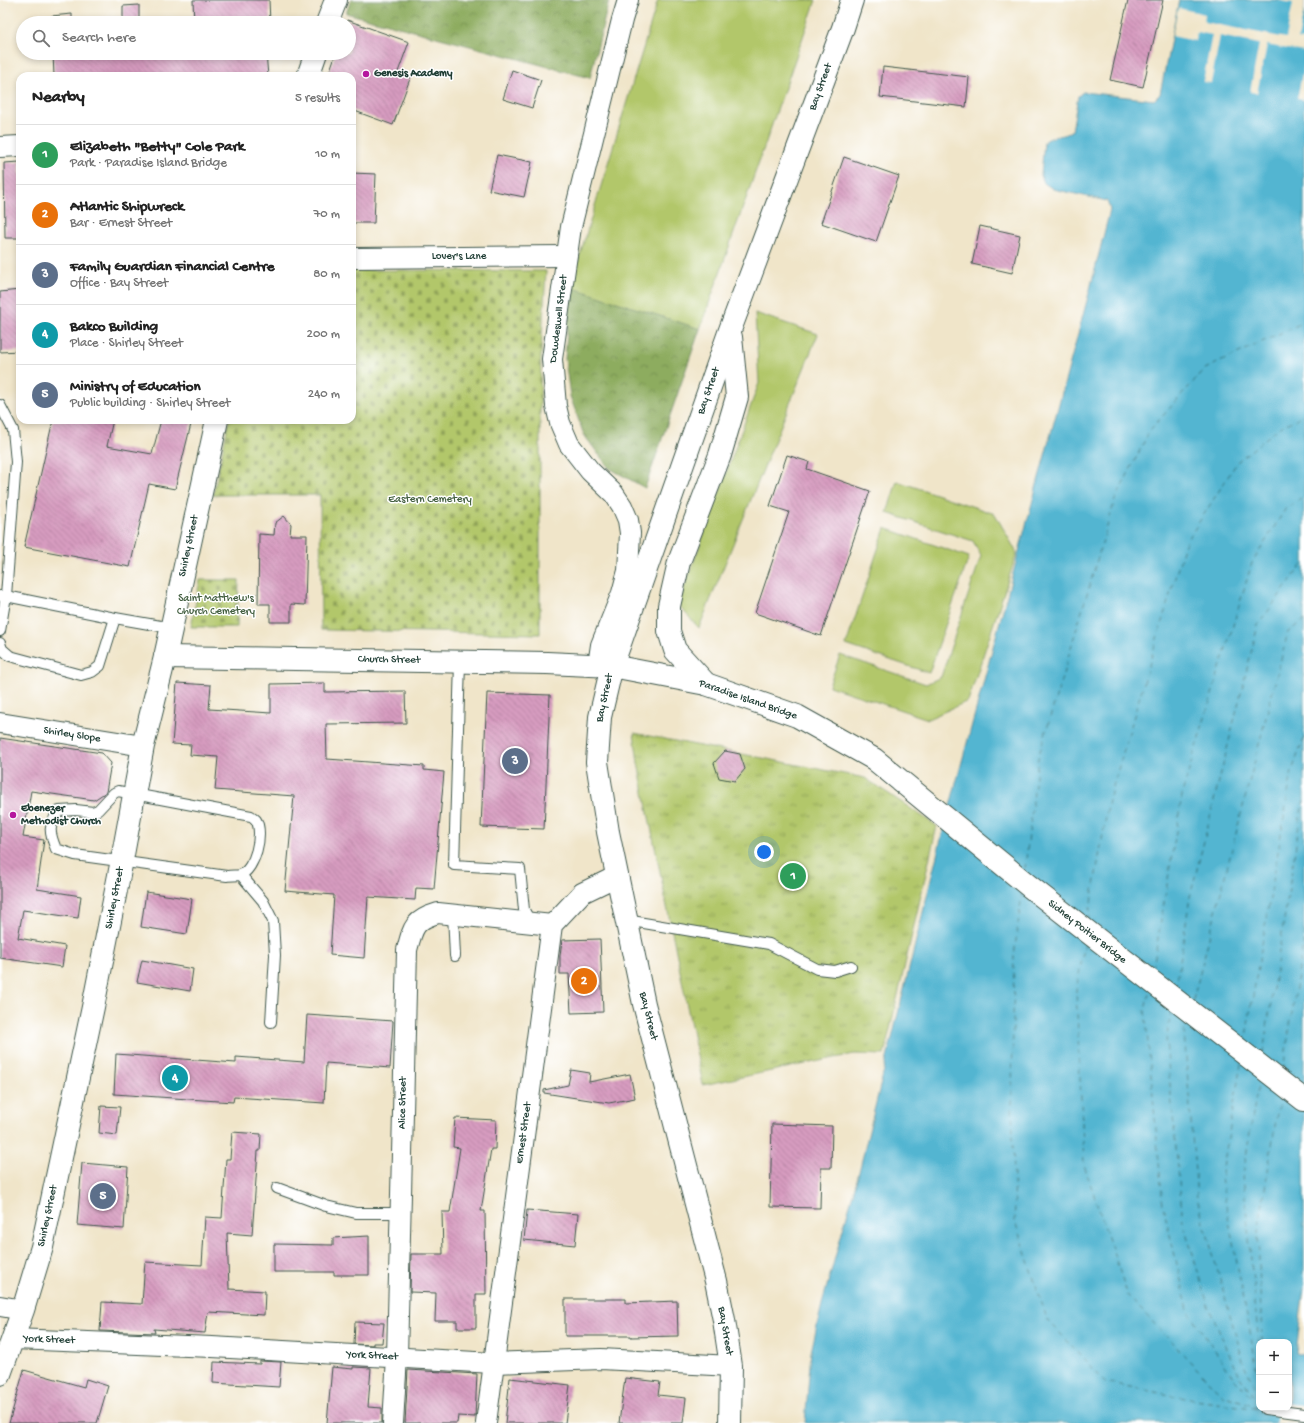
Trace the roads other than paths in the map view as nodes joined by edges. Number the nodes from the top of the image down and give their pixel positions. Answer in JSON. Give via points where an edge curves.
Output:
{"nodes":[{"id":1,"x":336,"y":0,"type":"edge"},
{"id":2,"x":628,"y":0,"type":"edge"},
{"id":3,"x":852,"y":0,"type":"edge"},
{"id":4,"x":330,"y":16,"type":"edge"},
{"id":5,"x":314,"y":60,"type":"edge"},
{"id":6,"x":309,"y":72,"type":"edge"},
{"id":7,"x":16,"y":146,"type":"edge"},
{"id":8,"x":0,"y":147,"type":"edge"},
{"id":9,"x":566,"y":256,"type":"junction"},
{"id":10,"x":356,"y":258,"type":"edge"},
{"id":11,"x":730,"y":330,"type":"junction"},
{"id":12,"x":0,"y":405,"type":"edge"},
{"id":13,"x":216,"y":424,"type":"edge"},
{"id":14,"x":3,"y":596,"type":"edge"},
{"id":15,"x":115,"y":618,"type":"junction"},
{"id":16,"x":172,"y":628,"type":"junction"},
{"id":17,"x":0,"y":631,"type":"edge"},
{"id":18,"x":0,"y":643,"type":"edge"},
{"id":19,"x":166,"y":657,"type":"junction"},
{"id":20,"x":460,"y":662,"type":"junction"},
{"id":21,"x":605,"y":665,"type":"junction"},
{"id":22,"x":706,"y":684,"type":"junction"},
{"id":23,"x":0,"y":723,"type":"edge"},
{"id":24,"x":143,"y":746,"type":"junction"},
{"id":25,"x":874,"y":760,"type":"joint"},
{"id":26,"x":134,"y":794,"type":"junction"},
{"id":27,"x":122,"y":860,"type":"junction"},
{"id":28,"x":241,"y":875,"type":"junction"},
{"id":29,"x":617,"y":876,"type":"junction"},
{"id":30,"x":453,"y":914,"type":"junction"},
{"id":31,"x":626,"y":920,"type":"junction"},
{"id":32,"x":531,"y":923,"type":"junction"},
{"id":33,"x":552,"y":925,"type":"junction"},
{"id":34,"x":455,"y":956,"type":"dead end"},
{"id":35,"x":851,"y":966,"type":"dead end"},
{"id":36,"x":271,"y":1022,"type":"dead end"},
{"id":37,"x":1304,"y":1100,"type":"edge"},
{"id":38,"x":277,"y":1188,"type":"dead end"},
{"id":39,"x":400,"y":1213,"type":"junction"},
{"id":40,"x":0,"y":1306,"type":"edge"},
{"id":41,"x":23,"y":1310,"type":"junction"},
{"id":42,"x":14,"y":1339,"type":"junction"},
{"id":43,"x":396,"y":1358,"type":"junction"},
{"id":44,"x":493,"y":1363,"type":"junction"},
{"id":45,"x":731,"y":1366,"type":"junction"},
{"id":46,"x":0,"y":1374,"type":"edge"},
{"id":47,"x":1281,"y":1411,"type":"edge"},
{"id":48,"x":1304,"y":1414,"type":"edge"},
{"id":49,"x":393,"y":1423,"type":"edge"},
{"id":50,"x":486,"y":1423,"type":"edge"},
{"id":51,"x":730,"y":1423,"type":"edge"}],
"edges":[{"from":1,"to":4,"type":"main road"},
{"from":2,"to":9,"type":"street","name":"Dowdeswell Street"},
{"from":3,"to":11,"type":"main road","name":"Bay Street"},
{"from":5,"to":6,"type":"main road"},
{"from":7,"to":8,"type":"street"},
{"from":9,"to":10,"type":"street","name":"Lover's Lane"},
{"from":9,"to":21,"type":"street","name":"Dowdeswell Street","via":[[552,359],[556,406],[569,444],[590,471],[614,494],[628,520],[630,533],[628,571],[601,645]]},
{"from":11,"to":21,"type":"main road","name":"Bay Street"},
{"from":11,"to":22,"type":"main road","via":[[737,397],[720,455],[679,562],[669,606],[669,631],[675,650]]},
{"from":12,"to":14,"type":"lane","via":[[13,430],[16,462]]},
{"from":13,"to":16,"type":"main road","name":"Shirley Street"},
{"from":14,"to":15,"type":"lane"},
{"from":14,"to":17,"type":"lane"},
{"from":15,"to":16,"type":"lane"},
{"from":15,"to":18,"type":"lane","via":[[100,666],[92,672],[80,675],[10,656],[2,649]]},
{"from":16,"to":19,"type":"main road","name":"Shirley Street"},
{"from":19,"to":20,"type":"main road","name":"Church Street"},
{"from":19,"to":24,"type":"main road","name":"Shirley Street"},
{"from":20,"to":21,"type":"main road","name":"Church Street"},
{"from":20,"to":32,"type":"lane","via":[[454,865],[520,869],[524,910]]},
{"from":21,"to":22,"type":"main road","name":"Paradise Island Bridge"},
{"from":21,"to":29,"type":"main road","name":"Bay Street","via":[[597,762]]},
{"from":22,"to":25,"type":"main road","name":"Paradise Island Bridge","via":[[797,716]]},
{"from":23,"to":24,"type":"street","name":"Shirley Slope"},
{"from":24,"to":26,"type":"main road","name":"Shirley Street"},
{"from":25,"to":37,"type":"main road","name":"Sidney Poitier Bridge","via":[[1029,886]]},
{"from":26,"to":27,"type":"main road","name":"Shirley Street"},
{"from":26,"to":27,"type":"lane","via":[[118,791],[98,810],[59,811],[51,821],[51,836],[56,849],[75,855]]},
{"from":26,"to":28,"type":"lane","via":[[251,816],[256,821],[259,835],[256,856]]},
{"from":27,"to":28,"type":"lane","via":[[227,876]]},
{"from":27,"to":41,"type":"main road","name":"Shirley Street","via":[[42,1247]]},
{"from":28,"to":36,"type":"lane","via":[[263,901],[273,921],[275,955]]},
{"from":29,"to":31,"type":"main road","name":"Bay Street"},
{"from":29,"to":33,"type":"street","via":[[582,893]]},
{"from":30,"to":32,"type":"street","name":"Alice Street"},
{"from":30,"to":34,"type":"lane"},
{"from":30,"to":39,"type":"street","name":"Alice Street","via":[[438,913],[424,917],[412,930],[407,950]]},
{"from":31,"to":35,"type":"lane","via":[[768,944],[817,969],[835,972]]},
{"from":31,"to":45,"type":"main road","name":"Bay Street","via":[[644,1004],[716,1281]]},
{"from":32,"to":33,"type":"street","name":"Alice Street"},
{"from":33,"to":44,"type":"street","name":"Ernest Street"},
{"from":38,"to":39,"type":"lane","via":[[333,1208],[356,1212]]},
{"from":39,"to":43,"type":"street","name":"Alice Street"},
{"from":40,"to":41,"type":"street"},
{"from":41,"to":42,"type":"main road","name":"Shirley Street"},
{"from":42,"to":43,"type":"street","name":"York Street"},
{"from":42,"to":46,"type":"main road","name":"Shirley Street"},
{"from":43,"to":44,"type":"street","name":"York Street"},
{"from":43,"to":49,"type":"street","name":"Alice Street"},
{"from":44,"to":45,"type":"street","name":"York Street","via":[[602,1359]]},
{"from":44,"to":50,"type":"street","name":"Ernest Street"},
{"from":45,"to":51,"type":"main road","name":"Bay Street"},
{"from":47,"to":48,"type":"lane"}]}
